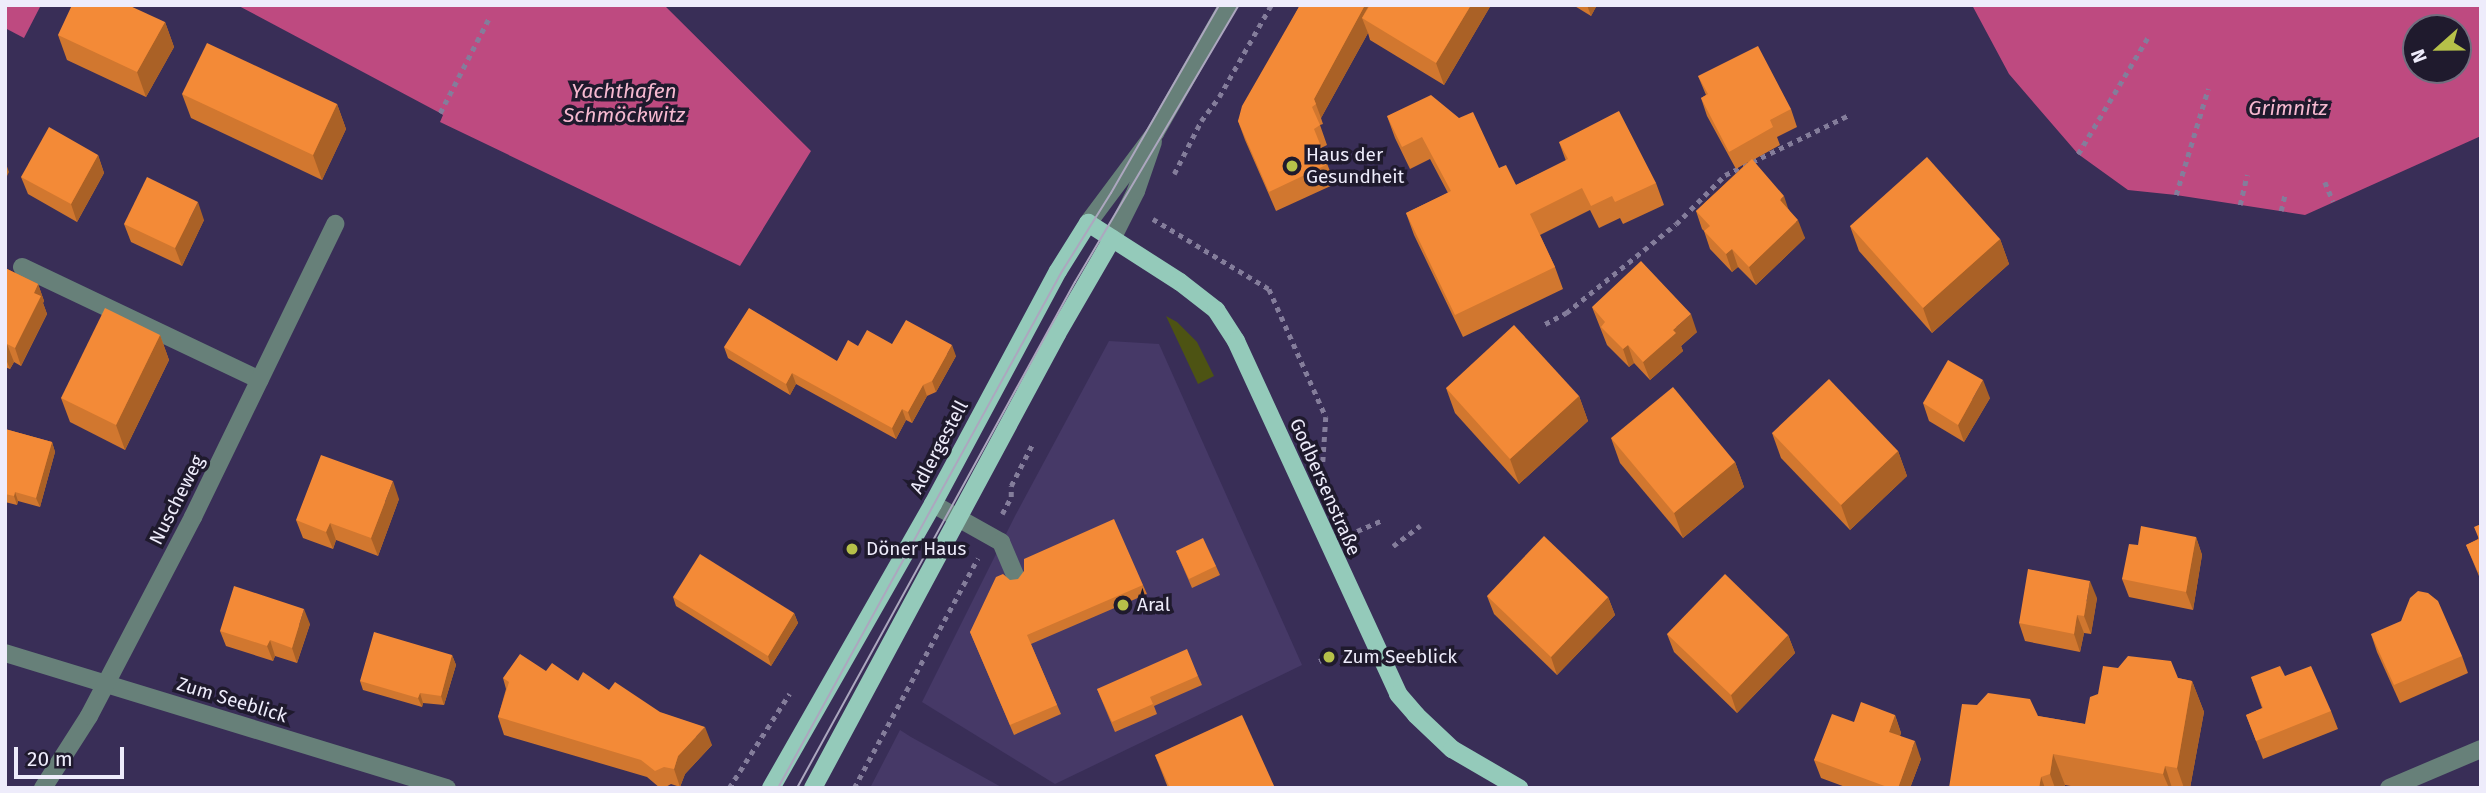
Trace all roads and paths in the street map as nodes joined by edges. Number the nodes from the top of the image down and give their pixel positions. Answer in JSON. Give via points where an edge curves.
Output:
{"nodes":[{"id":1,"x":1228,"y":5,"type":"edge"},
{"id":2,"x":1271,"y":5,"type":"edge"},
{"id":3,"x":490,"y":16,"type":"dead end"},
{"id":4,"x":2148,"y":37,"type":"dead end"},
{"id":5,"x":2208,"y":89,"type":"dead end"},
{"id":6,"x":440,"y":113,"type":"dead end"},
{"id":7,"x":1847,"y":116,"type":"dead end"},
{"id":8,"x":1155,"y":133,"type":"junction"},
{"id":9,"x":2078,"y":153,"type":"dead end"},
{"id":10,"x":2247,"y":175,"type":"dead end"},
{"id":11,"x":1173,"y":177,"type":"dead end"},
{"id":12,"x":2325,"y":182,"type":"dead end"},
{"id":13,"x":2285,"y":193,"type":"dead end"},
{"id":14,"x":2176,"y":195,"type":"dead end"},
{"id":15,"x":2333,"y":201,"type":"dead end"},
{"id":16,"x":2240,"y":205,"type":"dead end"},
{"id":17,"x":2281,"y":211,"type":"dead end"},
{"id":18,"x":1088,"y":223,"type":"junction"},
{"id":19,"x":335,"y":224,"type":"dead end"},
{"id":20,"x":1112,"y":239,"type":"junction"},
{"id":21,"x":1193,"y":245,"type":"dead end"},
{"id":22,"x":22,"y":267,"type":"dead end"},
{"id":23,"x":1545,"y":324,"type":"dead end"},
{"id":24,"x":260,"y":380,"type":"junction"},
{"id":25,"x":1323,"y":461,"type":"dead end"},
{"id":26,"x":1011,"y":497,"type":"dead end"},
{"id":27,"x":933,"y":504,"type":"junction"},
{"id":28,"x":958,"y":518,"type":"junction"},
{"id":29,"x":1381,"y":520,"type":"dead end"},
{"id":30,"x":1420,"y":526,"type":"dead end"},
{"id":31,"x":1357,"y":531,"type":"dead end"},
{"id":32,"x":990,"y":536,"type":"junction"},
{"id":33,"x":1393,"y":545,"type":"dead end"},
{"id":34,"x":1016,"y":579,"type":"edge"},
{"id":35,"x":5,"y":653,"type":"edge"},
{"id":36,"x":1329,"y":657,"type":"dead end"},
{"id":37,"x":1319,"y":661,"type":"dead end"},
{"id":38,"x":104,"y":683,"type":"junction"},
{"id":39,"x":2481,"y":749,"type":"edge"},
{"id":40,"x":1507,"y":785,"type":"edge"},
{"id":41,"x":43,"y":788,"type":"edge"},
{"id":42,"x":447,"y":788,"type":"edge"},
{"id":43,"x":771,"y":788,"type":"edge"},
{"id":44,"x":813,"y":788,"type":"edge"},
{"id":45,"x":854,"y":788,"type":"edge"},
{"id":46,"x":2389,"y":788,"type":"edge"}],
"edges":[{"from":1,"to":8,"type":"street","name":"Adlergestell"},
{"from":2,"to":11,"type":"path"},
{"from":3,"to":6,"type":"path"},
{"from":4,"to":9,"type":"path"},
{"from":5,"to":14,"type":"path"},
{"from":7,"to":23,"type":"path","via":[[1725,175],[1676,224],[1566,313]]},
{"from":8,"to":18,"type":"street","name":"Adlergestell"},
{"from":8,"to":20,"type":"street","name":"Adlergestell","via":[[1136,191]]},
{"from":10,"to":16,"type":"path"},
{"from":12,"to":15,"type":"path"},
{"from":13,"to":17,"type":"path"},
{"from":18,"to":20,"type":"main road","name":"Godbersenstraße"},
{"from":18,"to":27,"type":"main road","name":"Adlergestell"},
{"from":19,"to":24,"type":"street","name":"Nuscheweg"},
{"from":20,"to":28,"type":"main road","name":"Adlergestell"},
{"from":20,"to":40,"type":"main road","name":"Godbersenstraße","via":[[1216,310],[1236,341],[1398,694],[1452,748]]},
{"from":21,"to":25,"type":"path","via":[[1269,289],[1326,417]]},
{"from":22,"to":24,"type":"street"},
{"from":24,"to":38,"type":"street","name":"Nuscheweg"},
{"from":26,"to":32,"type":"path"},
{"from":27,"to":28,"type":"street"},
{"from":27,"to":43,"type":"main road","name":"Adlergestell"},
{"from":28,"to":32,"type":"street"},
{"from":28,"to":44,"type":"main road","name":"Adlergestell"},
{"from":29,"to":31,"type":"path"},
{"from":30,"to":33,"type":"path"},
{"from":32,"to":34,"type":"street","via":[[1001,542]]},
{"from":32,"to":45,"type":"path"},
{"from":35,"to":38,"type":"street","name":"Zum Seeblick"},
{"from":36,"to":37,"type":"path"},
{"from":38,"to":41,"type":"street","name":"Nuscheweg","via":[[89,716]]},
{"from":38,"to":42,"type":"street","name":"Zum Seeblick"},
{"from":39,"to":46,"type":"street"}]}
